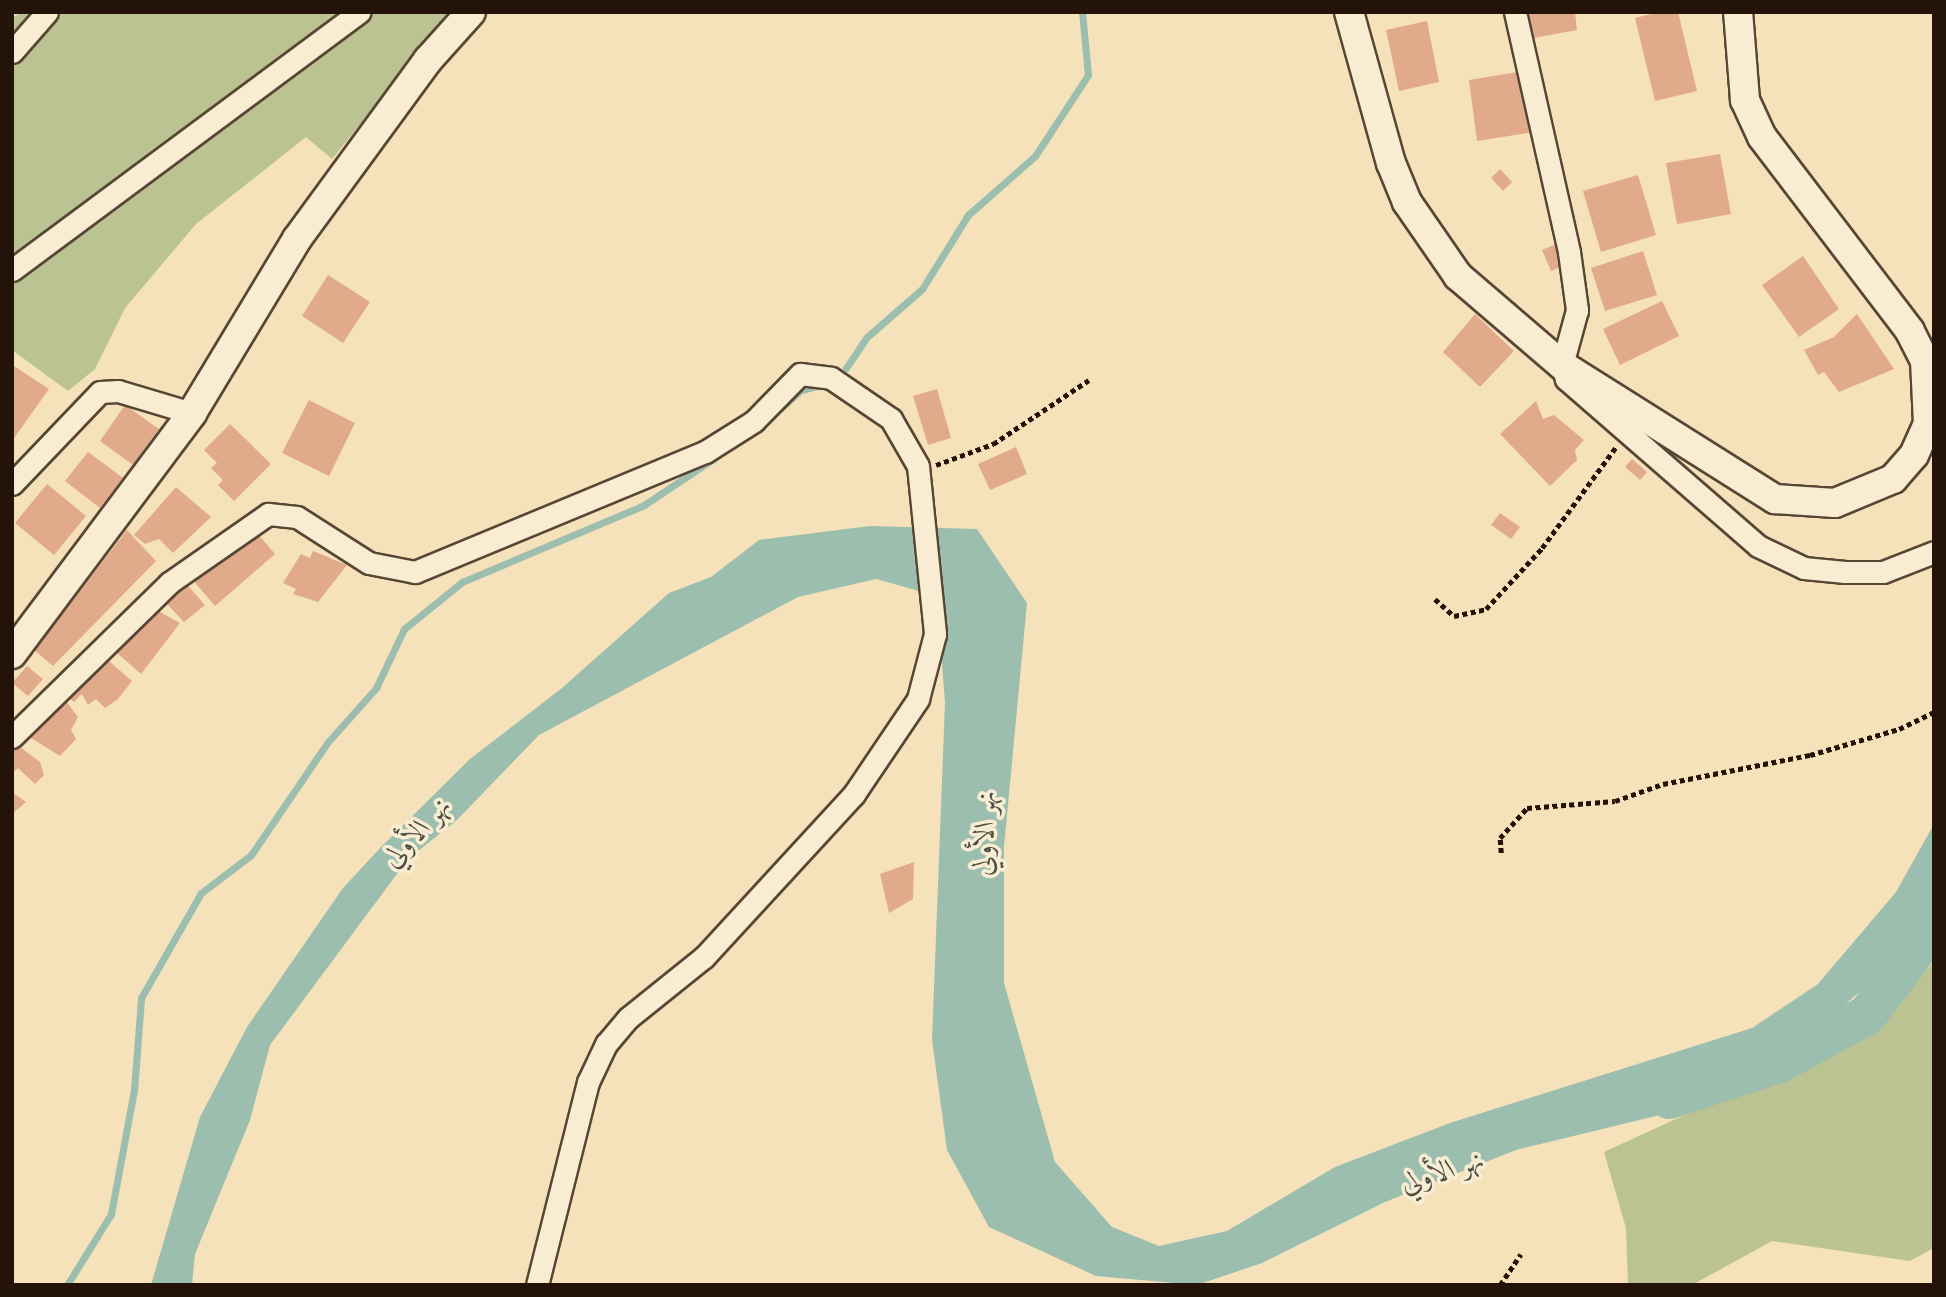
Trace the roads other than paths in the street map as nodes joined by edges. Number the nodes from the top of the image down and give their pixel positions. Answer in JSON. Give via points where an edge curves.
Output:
{"nodes":[{"id":1,"x":47,"y":12,"type":"edge"},
{"id":2,"x":360,"y":12,"type":"edge"},
{"id":3,"x":471,"y":12,"type":"edge"},
{"id":4,"x":1349,"y":12,"type":"edge"},
{"id":5,"x":1515,"y":12,"type":"edge"},
{"id":6,"x":1738,"y":12,"type":"edge"},
{"id":7,"x":12,"y":52,"type":"edge"},
{"id":8,"x":12,"y":270,"type":"edge"},
{"id":9,"x":1562,"y":365,"type":"junction"},
{"id":10,"x":192,"y":412,"type":"junction"},
{"id":11,"x":12,"y":484,"type":"edge"},
{"id":12,"x":1934,"y":552,"type":"edge"},
{"id":13,"x":12,"y":654,"type":"edge"},
{"id":14,"x":12,"y":737,"type":"edge"},
{"id":15,"x":537,"y":1285,"type":"edge"}],
"edges":[{"from":1,"to":7,"type":"street"},
{"from":2,"to":8,"type":"street"},
{"from":3,"to":10,"type":"main road","via":[[428,60],[297,239]]},
{"from":4,"to":9,"type":"main road","via":[[1407,202],[1458,276]]},
{"from":5,"to":9,"type":"street","via":[[1577,310]]},
{"from":6,"to":9,"type":"main road","via":[[1745,100],[1762,137],[1910,331],[1925,361],[1928,424],[1914,455],[1893,479],[1835,503],[1775,499]]},
{"from":9,"to":12,"type":"street","via":[[1566,379],[1758,546],[1804,568],[1883,572]]},
{"from":10,"to":11,"type":"street","via":[[118,391],[100,392]]},
{"from":10,"to":13,"type":"main road"},
{"from":14,"to":15,"type":"street","via":[[169,583],[268,514],[297,517],[369,563],[415,572],[705,452],[754,421],[800,374],[831,378],[891,419],[918,466],[935,634],[918,699],[854,794],[704,957],[628,1018],[606,1044],[587,1082]]}]}
